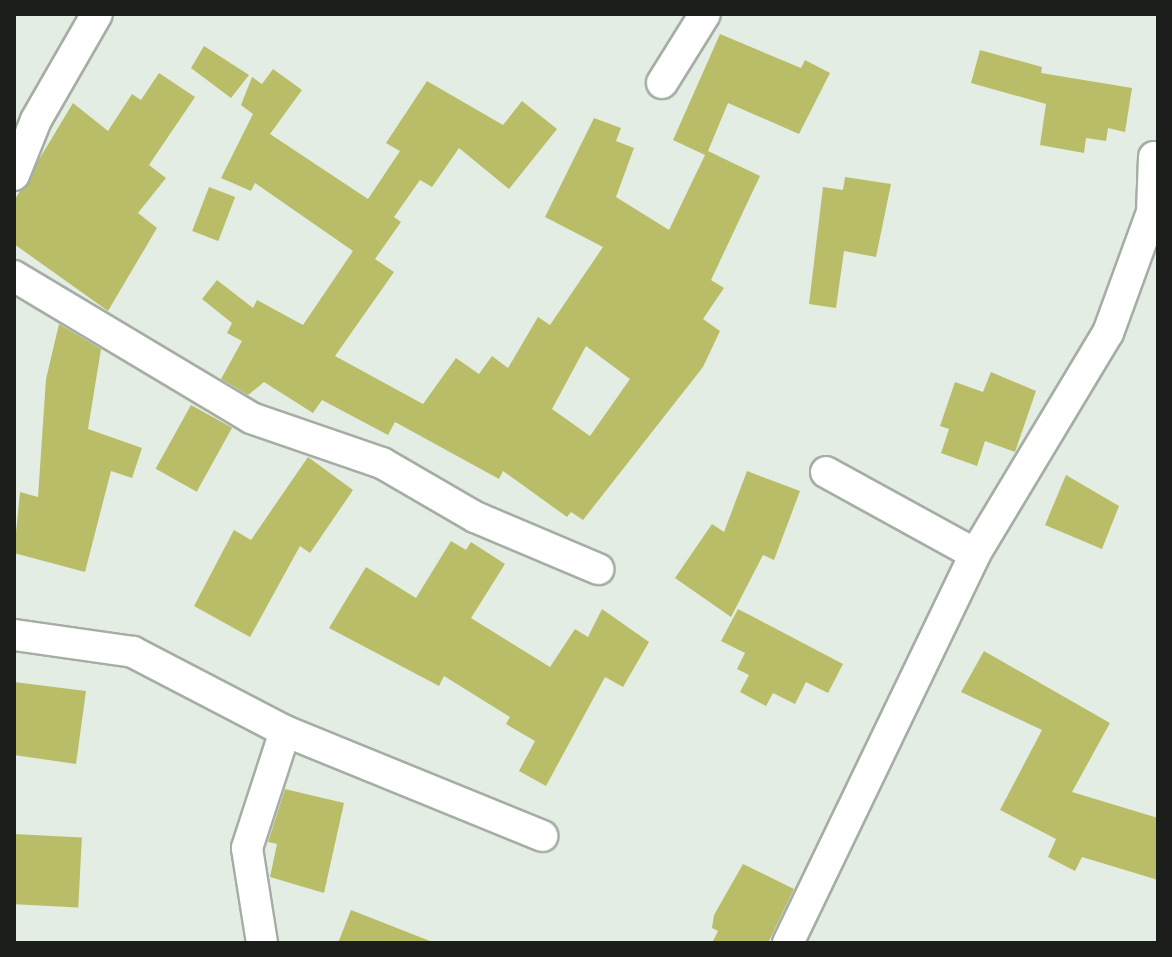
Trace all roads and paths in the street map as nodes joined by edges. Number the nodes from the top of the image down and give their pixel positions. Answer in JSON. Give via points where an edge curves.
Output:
{"nodes":[{"id":1,"x":97,"y":14,"type":"edge"},
{"id":2,"x":705,"y":14,"type":"edge"},
{"id":3,"x":662,"y":83,"type":"dead end"},
{"id":4,"x":25,"y":114,"type":"edge"},
{"id":5,"x":1154,"y":157,"type":"dead end"},
{"id":6,"x":14,"y":175,"type":"edge"},
{"id":7,"x":14,"y":276,"type":"edge"},
{"id":8,"x":826,"y":472,"type":"dead end"},
{"id":9,"x":975,"y":554,"type":"junction"},
{"id":10,"x":598,"y":569,"type":"dead end"},
{"id":11,"x":14,"y":635,"type":"edge"},
{"id":12,"x":285,"y":731,"type":"junction"},
{"id":13,"x":542,"y":836,"type":"dead end"},
{"id":14,"x":262,"y":943,"type":"edge"},
{"id":15,"x":788,"y":943,"type":"edge"}],
"edges":[{"from":1,"to":4,"type":"street"},
{"from":2,"to":3,"type":"street"},
{"from":4,"to":6,"type":"street"},
{"from":5,"to":9,"type":"street","via":[[1152,212],[1108,333]]},
{"from":7,"to":10,"type":"street","via":[[251,418],[382,463],[475,517]]},
{"from":8,"to":9,"type":"street"},
{"from":9,"to":15,"type":"street"},
{"from":11,"to":12,"type":"street","via":[[133,652]]},
{"from":12,"to":13,"type":"street"},
{"from":12,"to":14,"type":"street","via":[[247,848]]}]}
